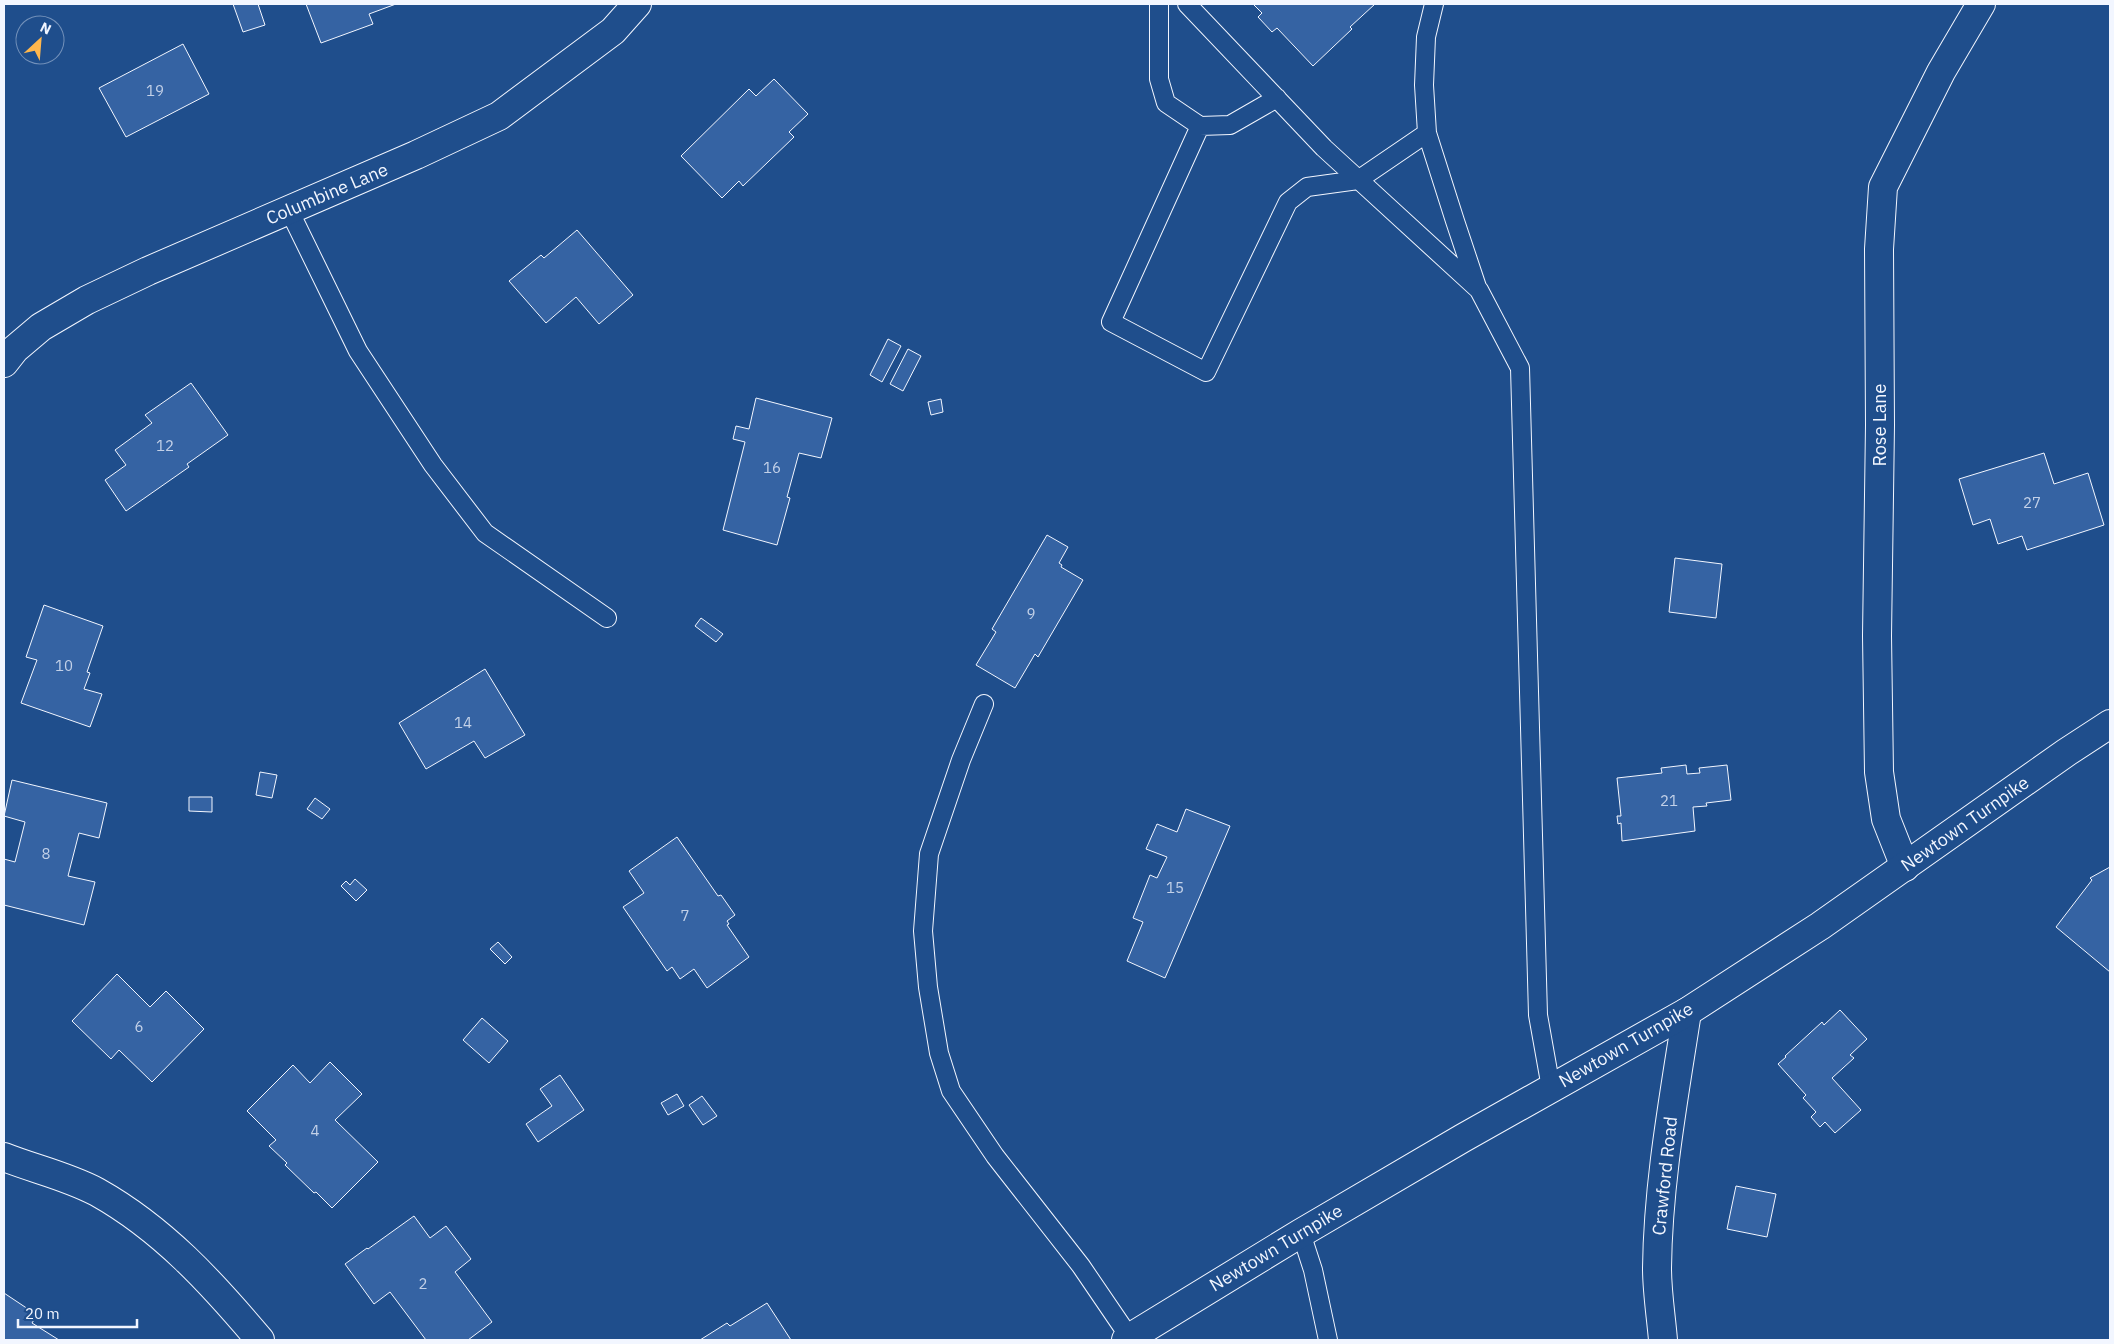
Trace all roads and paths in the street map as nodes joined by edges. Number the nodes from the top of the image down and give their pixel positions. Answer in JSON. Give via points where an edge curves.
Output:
{"nodes":[{"id":1,"x":637,"y":4,"type":"edge"},
{"id":2,"x":1159,"y":4,"type":"edge"},
{"id":3,"x":1187,"y":4,"type":"edge"},
{"id":4,"x":1434,"y":4,"type":"edge"},
{"id":5,"x":1981,"y":4,"type":"edge"},
{"id":6,"x":1277,"y":98,"type":"junction"},
{"id":7,"x":1200,"y":126,"type":"junction"},
{"id":8,"x":1427,"y":133,"type":"junction"},
{"id":9,"x":1358,"y":180,"type":"junction"},
{"id":10,"x":289,"y":210,"type":"junction"},
{"id":11,"x":1478,"y":290,"type":"junction"},
{"id":12,"x":4,"y":363,"type":"edge"},
{"id":13,"x":607,"y":618,"type":"dead end"},
{"id":14,"x":984,"y":704,"type":"dead end"},
{"id":15,"x":2110,"y":724,"type":"edge"},
{"id":16,"x":1904,"y":867,"type":"junction"},
{"id":17,"x":1686,"y":1012,"type":"junction"},
{"id":18,"x":1551,"y":1088,"type":"junction"},
{"id":19,"x":4,"y":1157,"type":"edge"},
{"id":20,"x":1301,"y":1233,"type":"junction"},
{"id":21,"x":1128,"y":1339,"type":"edge"},
{"id":22,"x":260,"y":1340,"type":"edge"},
{"id":23,"x":1328,"y":1340,"type":"edge"},
{"id":24,"x":1663,"y":1340,"type":"edge"}],
"edges":[{"from":1,"to":10,"type":"street","name":"Columbine Lane","via":[[613,31],[499,116]]},
{"from":2,"to":7,"type":"lane","via":[[1159,79],[1166,103]]},
{"from":3,"to":6,"type":"lane"},
{"from":4,"to":8,"type":"lane","via":[[1426,38]]},
{"from":5,"to":16,"type":"street","name":"Rose Lane","via":[[1941,72],[1883,187],[1879,249],[1879,772],[1886,820]]},
{"from":6,"to":7,"type":"lane","via":[[1230,125]]},
{"from":6,"to":9,"type":"lane"},
{"from":7,"to":9,"type":"lane","via":[[1111,322],[1206,372],[1288,202],[1307,187]]},
{"from":8,"to":9,"type":"lane"},
{"from":8,"to":11,"type":"lane"},
{"from":9,"to":11,"type":"lane"},
{"from":10,"to":12,"type":"street","name":"Columbine Lane","via":[[148,270],[87,300],[41,327],[14,349]]},
{"from":10,"to":13,"type":"lane","via":[[358,351],[433,465],[485,533]]},
{"from":11,"to":18,"type":"lane","via":[[1520,368],[1538,1015]]},
{"from":14,"to":21,"type":"lane","via":[[929,854],[924,931],[928,987],[939,1053],[951,1091],[996,1156],[1081,1266]]},
{"from":15,"to":16,"type":"street","name":"Newtown Turnpike"},
{"from":16,"to":17,"type":"street","name":"Newtown Turnpike","via":[[1820,926]]},
{"from":17,"to":18,"type":"street","name":"Newtown Turnpike"},
{"from":17,"to":24,"type":"street","name":"Crawford Road","via":[[1664,1166],[1659,1231],[1657,1270]]},
{"from":18,"to":20,"type":"street","name":"Newtown Turnpike"},
{"from":19,"to":22,"type":"street","via":[[95,1192],[131,1213],[174,1246],[214,1286]]},
{"from":20,"to":21,"type":"street","name":"Newtown Turnpike"},
{"from":20,"to":23,"type":"lane","via":[[1313,1270]]}]}
